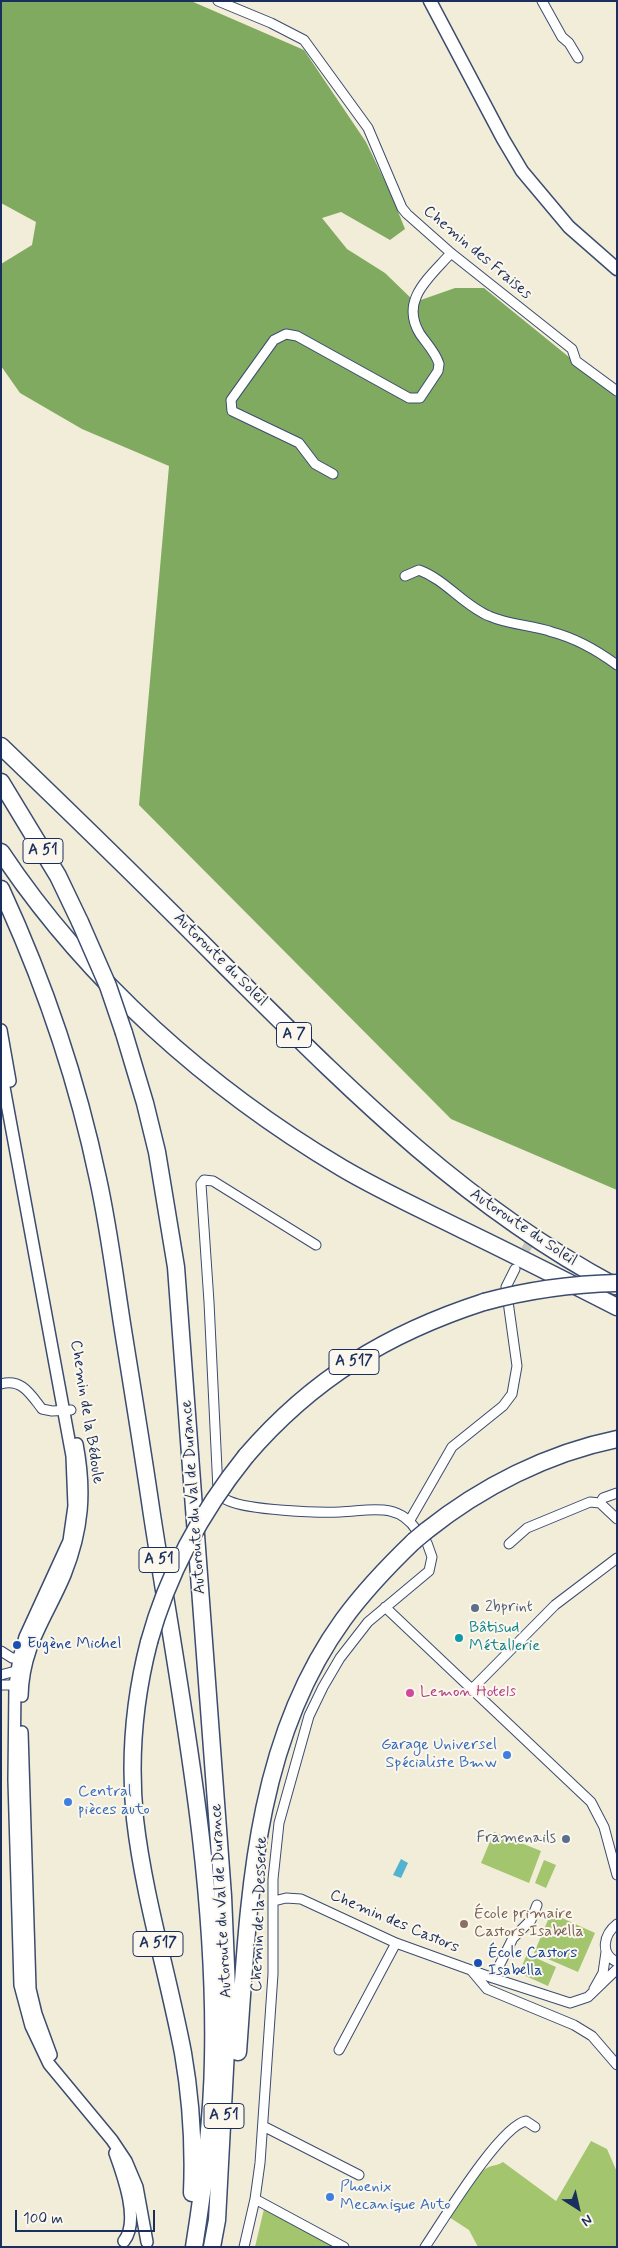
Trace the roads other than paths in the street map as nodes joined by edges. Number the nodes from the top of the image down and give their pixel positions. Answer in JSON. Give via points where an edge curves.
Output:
{"nodes":[{"id":1,"x":218,"y":1,"type":"edge"},
{"id":2,"x":430,"y":1,"type":"edge"},
{"id":3,"x":542,"y":1,"type":"edge"},
{"id":4,"x":578,"y":58,"type":"dead end"},
{"id":5,"x":451,"y":253,"type":"junction"},
{"id":6,"x":617,"y":269,"type":"edge"},
{"id":7,"x":617,"y":391,"type":"edge"},
{"id":8,"x":333,"y":474,"type":"dead end"},
{"id":9,"x":405,"y":576,"type":"dead end"},
{"id":10,"x":617,"y":665,"type":"edge"},
{"id":11,"x":1,"y":746,"type":"edge"},
{"id":12,"x":1,"y":782,"type":"edge"},
{"id":13,"x":1,"y":852,"type":"edge"},
{"id":14,"x":1,"y":889,"type":"edge"},
{"id":15,"x":1,"y":1030,"type":"edge"},
{"id":16,"x":1,"y":1071,"type":"edge"},
{"id":17,"x":316,"y":1245,"type":"dead end"},
{"id":18,"x":515,"y":1269,"type":"tunnel mouth"},
{"id":19,"x":617,"y":1285,"type":"edge"},
{"id":20,"x":617,"y":1307,"type":"edge"},
{"id":21,"x":1,"y":1384,"type":"edge"},
{"id":22,"x":67,"y":1410,"type":"junction"},
{"id":23,"x":617,"y":1439,"type":"edge"},
{"id":24,"x":617,"y":1494,"type":"edge"},
{"id":25,"x":600,"y":1503,"type":"junction"},
{"id":26,"x":617,"y":1519,"type":"edge"},
{"id":27,"x":410,"y":1520,"type":"junction"},
{"id":28,"x":421,"y":1537,"type":"junction"},
{"id":29,"x":508,"y":1544,"type":"dead end"},
{"id":30,"x":617,"y":1558,"type":"edge"},
{"id":31,"x":385,"y":1607,"type":"junction"},
{"id":32,"x":1,"y":1651,"type":"edge"},
{"id":33,"x":18,"y":1658,"type":"junction"},
{"id":34,"x":21,"y":1669,"type":"junction"},
{"id":35,"x":1,"y":1675,"type":"edge"},
{"id":36,"x":1,"y":1685,"type":"edge"},
{"id":37,"x":18,"y":1685,"type":"junction"},
{"id":38,"x":472,"y":1689,"type":"junction"},
{"id":39,"x":617,"y":1875,"type":"edge"},
{"id":40,"x":274,"y":1901,"type":"junction"},
{"id":41,"x":537,"y":1905,"type":"dead end"},
{"id":42,"x":617,"y":1924,"type":"edge"},
{"id":43,"x":396,"y":1942,"type":"junction"},
{"id":44,"x":606,"y":1952,"type":"junction"},
{"id":45,"x":617,"y":1962,"type":"edge"},
{"id":46,"x":617,"y":1969,"type":"edge"},
{"id":47,"x":471,"y":1970,"type":"junction"},
{"id":48,"x":493,"y":1978,"type":"junction"},
{"id":49,"x":588,"y":1998,"type":"junction"},
{"id":50,"x":339,"y":2050,"type":"dead end"},
{"id":51,"x":617,"y":2066,"type":"edge"},
{"id":52,"x":263,"y":2126,"type":"junction"},
{"id":53,"x":535,"y":2127,"type":"dead end"},
{"id":54,"x":105,"y":2131,"type":"junction"},
{"id":55,"x":359,"y":2175,"type":"dead end"},
{"id":56,"x":255,"y":2198,"type":"junction"},
{"id":57,"x":217,"y":2220,"type":"junction"},
{"id":58,"x":121,"y":2244,"type":"edge"},
{"id":59,"x":149,"y":2244,"type":"edge"},
{"id":60,"x":187,"y":2247,"type":"edge"},
{"id":61,"x":194,"y":2247,"type":"edge"},
{"id":62,"x":212,"y":2247,"type":"edge"},
{"id":63,"x":244,"y":2247,"type":"edge"},
{"id":64,"x":344,"y":2247,"type":"edge"},
{"id":65,"x":425,"y":2247,"type":"edge"}],
"edges":[{"from":1,"to":5,"type":"street","name":"Chemin des Fraises","via":[[304,40],[368,128],[402,208]]},
{"from":2,"to":6,"type":"main road","via":[[522,171],[569,227]]},
{"from":3,"to":4,"type":"street"},
{"from":5,"to":7,"type":"street","name":"Chemin des Fraises","via":[[572,349],[576,362]]},
{"from":5,"to":8,"type":"street","via":[[416,295],[415,323],[440,364],[420,398],[410,398],[297,336],[286,334],[274,340],[232,400],[232,411],[299,443],[315,464]]},
{"from":9,"to":10,"type":"street","via":[[419,570],[430,574],[488,616],[553,632],[594,650]]},
{"from":11,"to":19,"type":"highway","name":"Autoroute du Soleil","number":"A 7","via":[[363,1102],[428,1159],[553,1250]]},
{"from":12,"to":57,"type":"highway","name":"Autoroute du Val de Durance","number":"A 51","bridge":true,"via":[[58,876],[108,986],[145,1103],[174,1247],[227,1958],[227,2056]]},
{"from":13,"to":20,"type":"highway","name":"Autoroute du Soleil","via":[[51,918],[124,998],[173,1045],[248,1106],[365,1181]]},
{"from":14,"to":61,"type":"highway","name":"Autoroute du Val de Durance","number":"A 51","via":[[50,1009],[78,1096],[99,1182],[190,1756],[205,1872],[213,1991],[210,2123]]},
{"from":15,"to":22,"type":"street","name":"Chemin de la Bédoule"},
{"from":16,"to":22,"type":"street","name":"Chemin de la Bédoule"},
{"from":17,"to":27,"type":"street","via":[[213,1181],[204,1180],[201,1184],[218,1490],[226,1500],[246,1505],[320,1512],[383,1509]]},
{"from":18,"to":27,"type":"street","via":[[506,1287],[517,1366],[512,1394],[503,1406],[452,1448]]},
{"from":19,"to":60,"type":"highway","number":"A 517","bridge":true,"via":[[558,1287],[484,1302],[430,1321],[352,1362],[299,1403],[246,1456],[190,1538],[166,1589],[149,1642],[134,1720],[134,1804],[146,1888],[189,2093],[193,2169]]},
{"from":21,"to":22,"type":"street","via":[[8,1382],[24,1386],[42,1409]]},
{"from":22,"to":33,"type":"street","name":"Chemin de la Bédoule","via":[[74,1506],[69,1542]]},
{"from":22,"to":34,"type":"street","name":"Chemin de la Bédoule","via":[[81,1467],[80,1522],[64,1575]]},
{"from":23,"to":28,"type":"highway","via":[[565,1454],[505,1480],[473,1498]]},
{"from":24,"to":25,"type":"street","via":[[603,1498]]},
{"from":25,"to":26,"type":"street"},
{"from":25,"to":29,"type":"street","via":[[585,1503],[533,1525]]},
{"from":27,"to":28,"type":"street"},
{"from":28,"to":31,"type":"street","name":"Chemin de la Desserte","via":[[432,1557],[429,1571]]},
{"from":28,"to":57,"type":"highway","via":[[388,1566],[324,1650],[295,1707],[272,1774],[250,1886],[231,2145]]},
{"from":30,"to":38,"type":"street","via":[[555,1604]]},
{"from":31,"to":38,"type":"street"},
{"from":31,"to":40,"type":"street","name":"Chemin de la Desserte","via":[[368,1622],[340,1658],[309,1716],[279,1823]]},
{"from":32,"to":33,"type":"street"},
{"from":33,"to":34,"type":"street","name":"Chemin de la Bédoule"},
{"from":34,"to":35,"type":"street"},
{"from":34,"to":37,"type":"street","name":"Chemin de la Bédoule"},
{"from":36,"to":37,"type":"street"},
{"from":37,"to":54,"type":"street","name":"Chemin de la Bédoule","via":[[30,1989],[48,2048],[67,2086]]},
{"from":38,"to":39,"type":"street","via":[[591,1802],[604,1826]]},
{"from":40,"to":43,"type":"street","name":"Chemin des Castors","via":[[300,1899]]},
{"from":40,"to":52,"type":"street","name":"Chemin de la Desserte","via":[[273,1974]]},
{"from":41,"to":48,"type":"street","via":[[530,1920],[513,1938]]},
{"from":42,"to":44,"type":"street","via":[[606,1936]]},
{"from":43,"to":47,"type":"street","name":"Chemin des Castors"},
{"from":43,"to":50,"type":"street"},
{"from":44,"to":45,"type":"street"},
{"from":44,"to":49,"type":"street","via":[[602,1974]]},
{"from":46,"to":49,"type":"street"},
{"from":47,"to":48,"type":"street","name":"Chemin des Castors"},
{"from":47,"to":51,"type":"street","via":[[487,1988],[574,2025],[592,2036]]},
{"from":48,"to":49,"type":"street","name":"Chemin des Castors","via":[[570,2003]]},
{"from":52,"to":55,"type":"street"},
{"from":52,"to":56,"type":"street","name":"Chemin de la Desserte"},
{"from":53,"to":65,"type":"street","via":[[526,2121],[513,2127],[485,2159]]},
{"from":54,"to":58,"type":"street","name":"Chemin de la Bédoule","via":[[119,2164],[131,2220],[128,2236]]},
{"from":54,"to":59,"type":"street","name":"Chemin de la Bédoule","via":[[126,2161],[137,2187]]},
{"from":56,"to":63,"type":"street","name":"Chemin de la Desserte"},
{"from":56,"to":64,"type":"street"},
{"from":57,"to":62,"type":"highway","name":"Autoroute du Val de Durance","number":"A 51"},
{"from":58,"to":59,"type":"street","via":[[136,2238]]}]}
